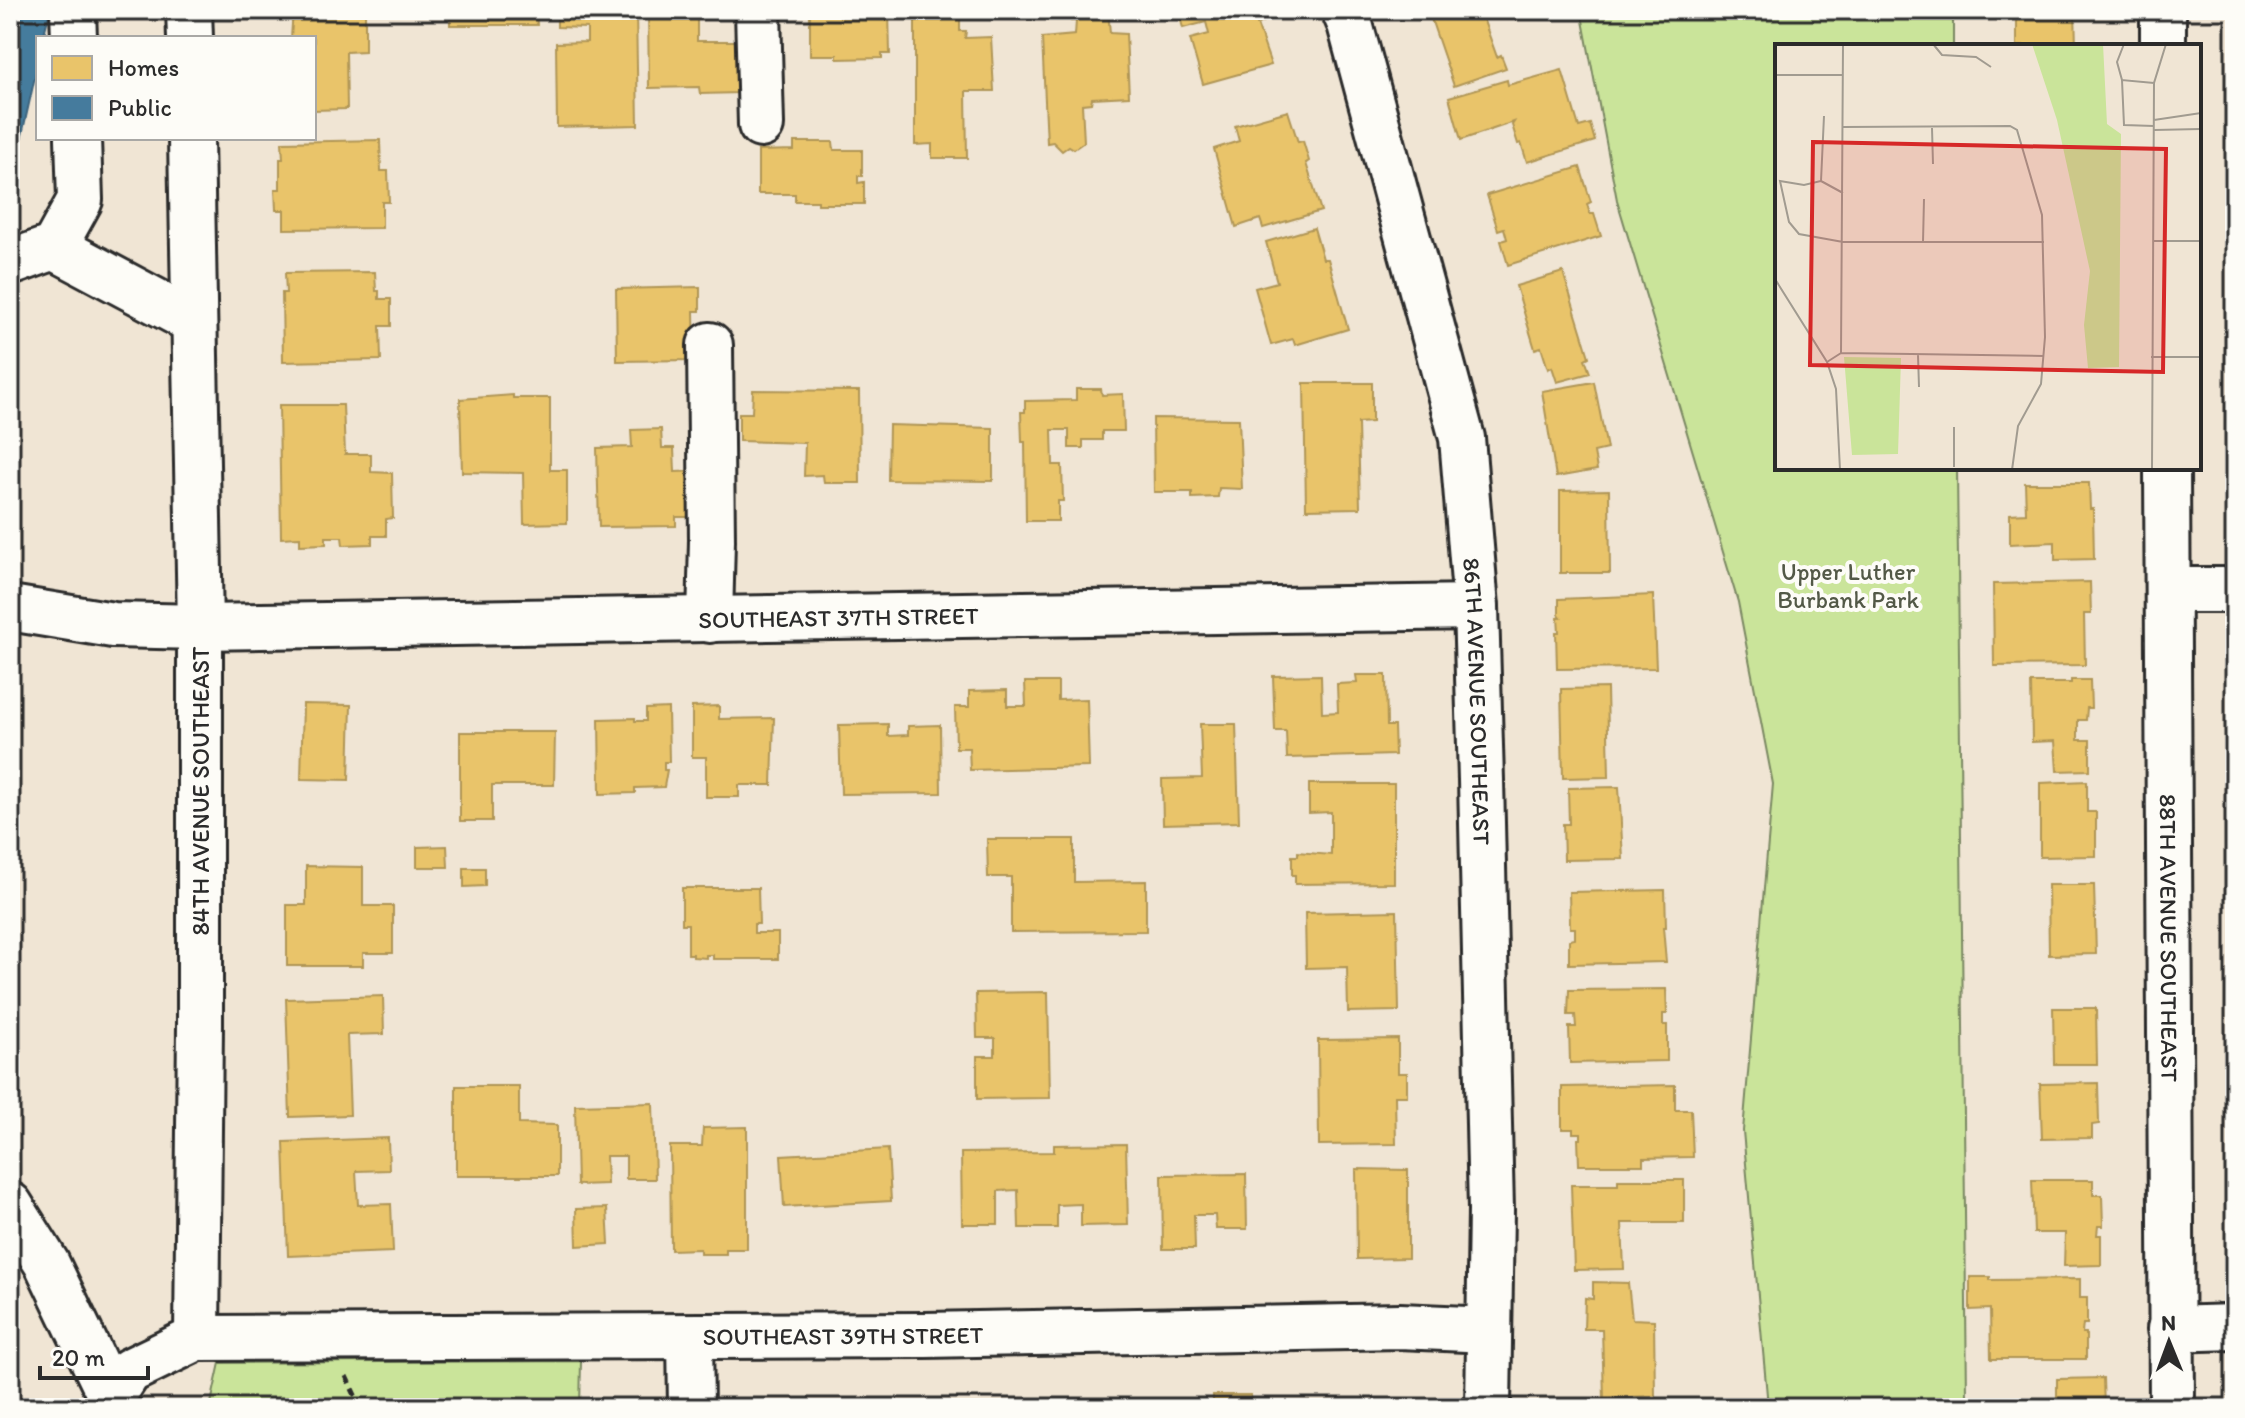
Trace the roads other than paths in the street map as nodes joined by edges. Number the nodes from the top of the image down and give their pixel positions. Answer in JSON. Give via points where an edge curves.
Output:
{"nodes":[{"id":1,"x":73,"y":10,"type":"edge"},
{"id":2,"x":189,"y":10,"type":"edge"},
{"id":3,"x":758,"y":10,"type":"edge"},
{"id":4,"x":1344,"y":10,"type":"edge"},
{"id":5,"x":2163,"y":10,"type":"edge"},
{"id":6,"x":74,"y":36,"type":"edge"},
{"id":7,"x":190,"y":36,"type":"edge"},
{"id":8,"x":2163,"y":44,"type":"edge"},
{"id":9,"x":761,"y":125,"type":"dead end"},
{"id":10,"x":78,"y":140,"type":"edge"},
{"id":11,"x":191,"y":140,"type":"edge"},
{"id":12,"x":54,"y":247,"type":"junction"},
{"id":13,"x":10,"y":263,"type":"edge"},
{"id":14,"x":193,"y":321,"type":"junction"},
{"id":15,"x":710,"y":345,"type":"dead end"},
{"id":16,"x":2167,"y":470,"type":"edge"},
{"id":17,"x":2168,"y":590,"type":"junction"},
{"id":18,"x":2235,"y":590,"type":"edge"},
{"id":19,"x":1476,"y":607,"type":"junction"},
{"id":20,"x":10,"y":608,"type":"edge"},
{"id":21,"x":710,"y":620,"type":"junction"},
{"id":22,"x":200,"y":627,"type":"junction"},
{"id":23,"x":10,"y":1205,"type":"edge"},
{"id":24,"x":2235,"y":1327,"type":"edge"},
{"id":25,"x":2170,"y":1329,"type":"junction"},
{"id":26,"x":1489,"y":1330,"type":"junction"},
{"id":27,"x":690,"y":1337,"type":"junction"},
{"id":28,"x":197,"y":1338,"type":"junction"},
{"id":29,"x":114,"y":1402,"type":"edge"},
{"id":30,"x":691,"y":1408,"type":"edge"},
{"id":31,"x":1488,"y":1408,"type":"edge"},
{"id":32,"x":2172,"y":1408,"type":"edge"}],
"edges":[{"from":1,"to":6,"type":"street"},
{"from":2,"to":7,"type":"street"},
{"from":3,"to":9,"type":"street"},
{"from":4,"to":19,"type":"street","name":"86TH AVENUE SOUTHEAST","via":[[1462,438]]},
{"from":5,"to":8,"type":"street"},
{"from":10,"to":12,"type":"street","via":[[80,200]]},
{"from":11,"to":14,"type":"street","name":"84TH AVENUE SOUTHEAST"},
{"from":12,"to":13,"type":"street"},
{"from":12,"to":14,"type":"street"},
{"from":14,"to":22,"type":"street","name":"84TH AVENUE SOUTHEAST"},
{"from":15,"to":21,"type":"street"},
{"from":16,"to":17,"type":"street","name":"88TH AVENUE SOUTHEAST"},
{"from":17,"to":18,"type":"street"},
{"from":17,"to":25,"type":"street","name":"88TH AVENUE SOUTHEAST"},
{"from":19,"to":21,"type":"street","name":"SOUTHEAST 37TH STREET"},
{"from":19,"to":26,"type":"street","name":"86TH AVENUE SOUTHEAST","via":[[1491,1210]]},
{"from":20,"to":22,"type":"street","name":"SOUTHEAST 37TH STREET","via":[[113,625]]},
{"from":21,"to":22,"type":"street","name":"SOUTHEAST 37TH STREET"},
{"from":22,"to":28,"type":"street","name":"84TH AVENUE SOUTHEAST"},
{"from":23,"to":29,"type":"street","via":[[47,1264]]},
{"from":24,"to":25,"type":"street"},
{"from":25,"to":32,"type":"street","name":"88TH AVENUE SOUTHEAST"},
{"from":26,"to":27,"type":"street","name":"SOUTHEAST 39TH STREET","via":[[1300,1327]]},
{"from":26,"to":31,"type":"street","name":"86TH AVENUE SOUTHEAST"},
{"from":27,"to":28,"type":"street","name":"SOUTHEAST 39TH STREET"},
{"from":27,"to":30,"type":"street"},
{"from":28,"to":29,"type":"street","via":[[129,1371]]}]}
